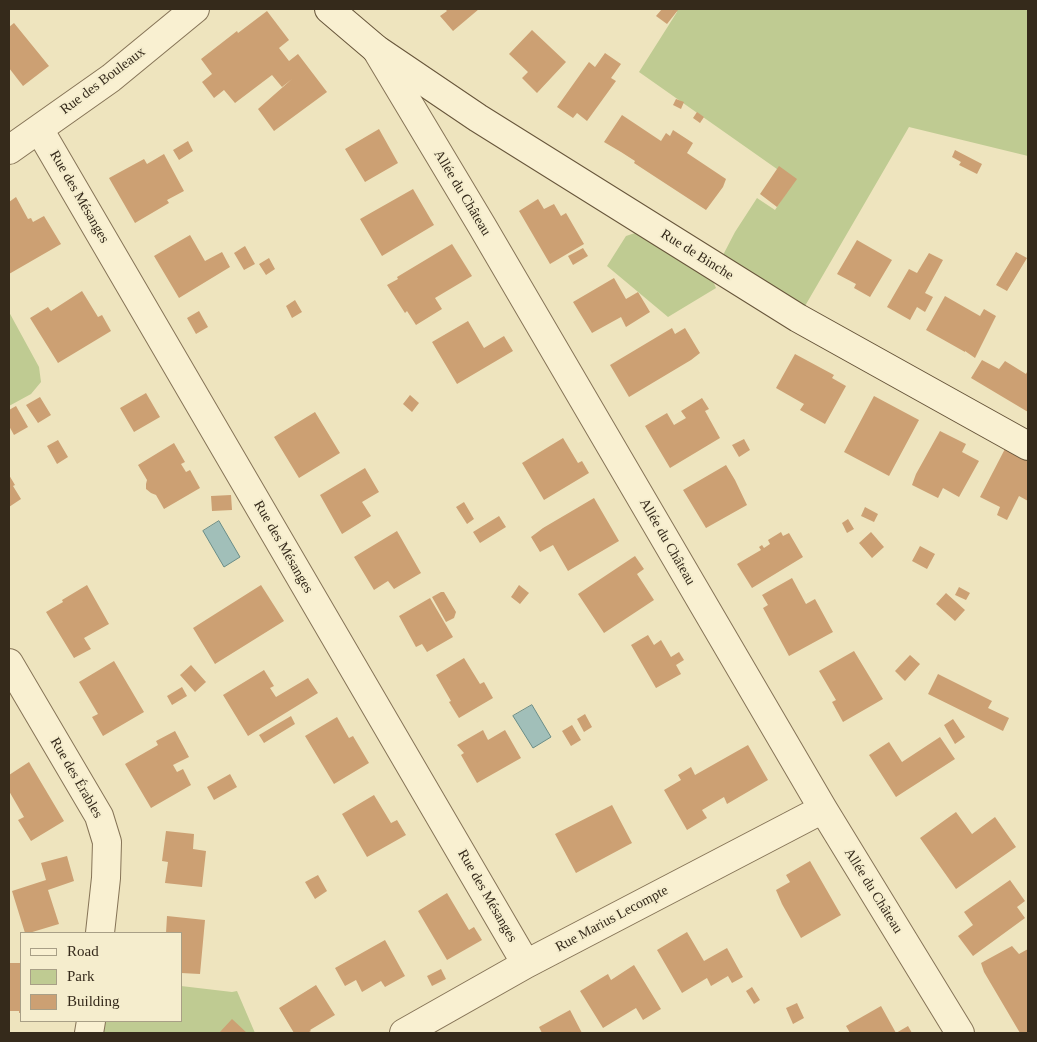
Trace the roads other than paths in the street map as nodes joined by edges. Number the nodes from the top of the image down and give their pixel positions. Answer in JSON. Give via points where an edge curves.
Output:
{"nodes":[{"id":1,"x":195,"y":9,"type":"edge"},
{"id":2,"x":330,"y":9,"type":"edge"},
{"id":3,"x":376,"y":49,"type":"junction"},
{"id":4,"x":39,"y":129,"type":"junction"},
{"id":5,"x":9,"y":150,"type":"edge"},
{"id":6,"x":1028,"y":446,"type":"edge"},
{"id":7,"x":9,"y":664,"type":"edge"},
{"id":8,"x":823,"y":809,"type":"junction"},
{"id":9,"x":100,"y":932,"type":"edge"},
{"id":10,"x":526,"y":964,"type":"junction"},
{"id":11,"x":404,"y":1033,"type":"edge"},
{"id":12,"x":960,"y":1033,"type":"edge"}],
"edges":[{"from":1,"to":4,"type":"street","name":"Rue des Bouleaux","via":[[111,78]]},
{"from":2,"to":3,"type":"street"},
{"from":3,"to":6,"type":"street","name":"Rue de Binche","via":[[478,118],[798,318]]},
{"from":3,"to":8,"type":"street","name":"Allée du Château"},
{"from":4,"to":5,"type":"street","name":"Rue des Bouleaux"},
{"from":4,"to":10,"type":"street","name":"Rue des Mésanges"},
{"from":7,"to":9,"type":"street","name":"Rue des Érables","via":[[99,816],[107,842]]},
{"from":8,"to":10,"type":"street","name":"Rue Marius Lecompte"},
{"from":8,"to":12,"type":"street","name":"Allée du Château"},
{"from":10,"to":11,"type":"street","name":"Rue Marius Lecompte"}]}
